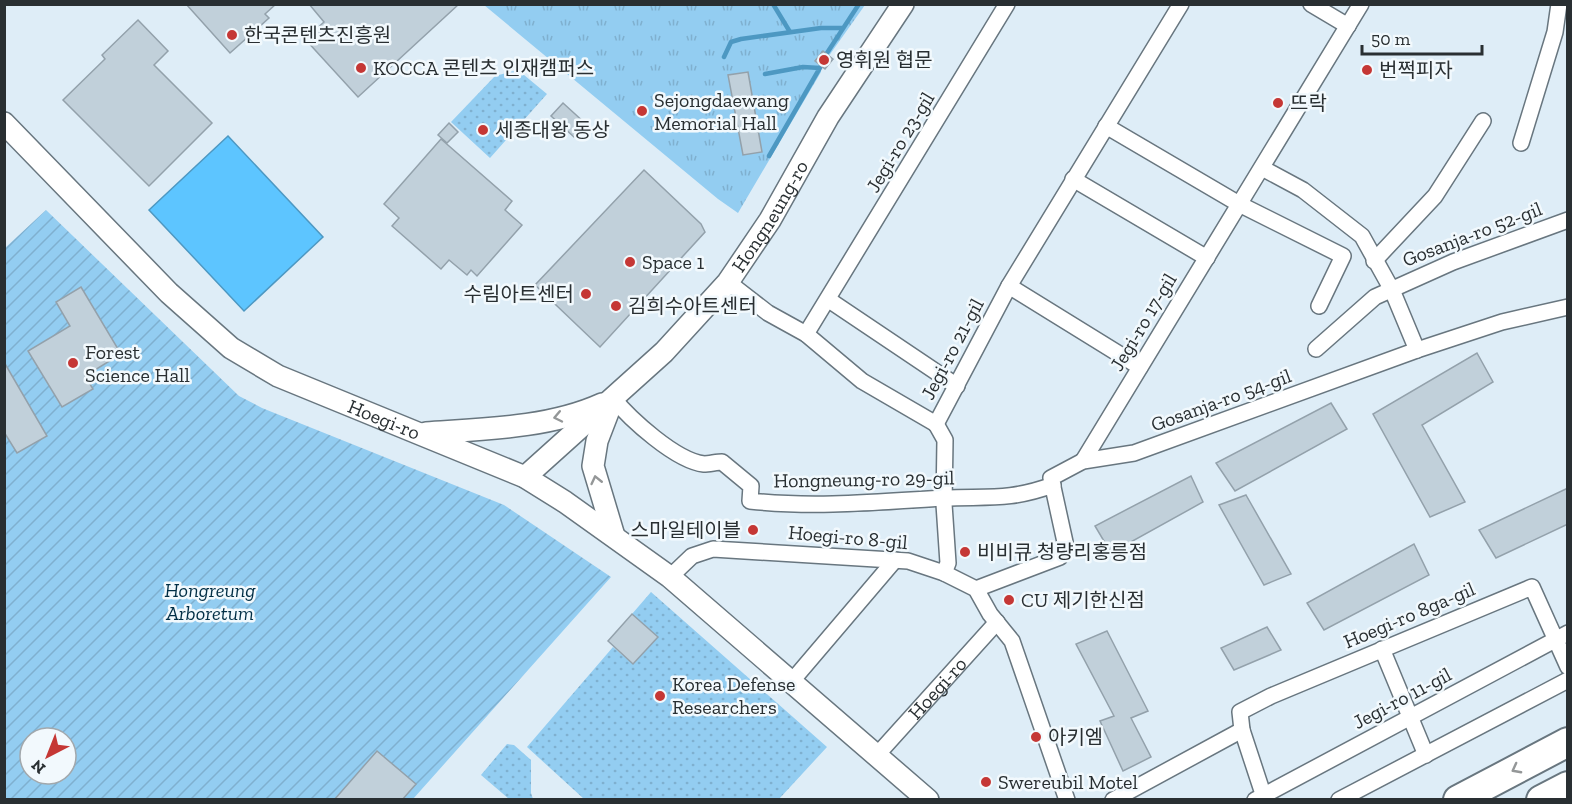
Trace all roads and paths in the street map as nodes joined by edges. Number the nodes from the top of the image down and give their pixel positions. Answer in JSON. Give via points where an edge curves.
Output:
{"nodes":[{"id":1,"x":903,"y":4,"type":"edge"},
{"id":2,"x":1007,"y":4,"type":"edge"},
{"id":3,"x":1181,"y":4,"type":"edge"},
{"id":4,"x":1311,"y":4,"type":"edge"},
{"id":5,"x":1361,"y":4,"type":"edge"},
{"id":6,"x":1559,"y":4,"type":"edge"},
{"id":7,"x":1348,"y":26,"type":"junction"},
{"id":8,"x":1551,"y":42,"type":"junction"},
{"id":9,"x":1568,"y":44,"type":"edge"},
{"id":10,"x":1483,"y":121,"type":"dead end"},
{"id":11,"x":4,"y":123,"type":"edge"},
{"id":12,"x":1106,"y":126,"type":"junction"},
{"id":13,"x":1521,"y":143,"type":"dead end"},
{"id":14,"x":1262,"y":168,"type":"junction"},
{"id":15,"x":1073,"y":179,"type":"junction"},
{"id":16,"x":1239,"y":204,"type":"junction"},
{"id":17,"x":1568,"y":220,"type":"edge"},
{"id":18,"x":1207,"y":258,"type":"junction"},
{"id":19,"x":1374,"y":261,"type":"junction"},
{"id":20,"x":728,"y":282,"type":"junction"},
{"id":21,"x":1009,"y":286,"type":"junction"},
{"id":22,"x":1392,"y":290,"type":"junction"},
{"id":23,"x":829,"y":300,"type":"junction"},
{"id":24,"x":1319,"y":306,"type":"dead end"},
{"id":25,"x":1568,"y":307,"type":"edge"},
{"id":26,"x":806,"y":334,"type":"junction"},
{"id":27,"x":1316,"y":349,"type":"dead end"},
{"id":28,"x":1417,"y":350,"type":"junction"},
{"id":29,"x":1140,"y":367,"type":"junction"},
{"id":30,"x":957,"y":386,"type":"junction"},
{"id":31,"x":613,"y":398,"type":"junction"},
{"id":32,"x":936,"y":424,"type":"junction"},
{"id":33,"x":422,"y":433,"type":"junction"},
{"id":34,"x":1083,"y":461,"type":"junction"},
{"id":35,"x":525,"y":477,"type":"junction"},
{"id":36,"x":1053,"y":485,"type":"junction"},
{"id":37,"x":944,"y":498,"type":"junction"},
{"id":38,"x":614,"y":536,"type":"junction"},
{"id":39,"x":895,"y":560,"type":"junction"},
{"id":40,"x":944,"y":573,"type":"junction"},
{"id":41,"x":670,"y":577,"type":"junction"},
{"id":42,"x":976,"y":589,"type":"junction"},
{"id":43,"x":996,"y":622,"type":"junction"},
{"id":44,"x":1561,"y":636,"type":"edge"},
{"id":45,"x":1382,"y":649,"type":"junction"},
{"id":46,"x":1568,"y":667,"type":"edge"},
{"id":47,"x":1568,"y":680,"type":"edge"},
{"id":48,"x":792,"y":681,"type":"junction"},
{"id":49,"x":1409,"y":719,"type":"junction"},
{"id":50,"x":1242,"y":730,"type":"junction"},
{"id":51,"x":1568,"y":742,"type":"edge"},
{"id":52,"x":877,"y":755,"type":"junction"},
{"id":53,"x":1426,"y":755,"type":"junction"},
{"id":54,"x":1568,"y":786,"type":"edge"},
{"id":55,"x":1261,"y":798,"type":"edge"},
{"id":56,"x":928,"y":800,"type":"edge"},
{"id":57,"x":1067,"y":800,"type":"edge"},
{"id":58,"x":1113,"y":800,"type":"edge"},
{"id":59,"x":1339,"y":800,"type":"edge"},
{"id":60,"x":1458,"y":800,"type":"edge"},
{"id":61,"x":1542,"y":800,"type":"edge"}],
"edges":[{"from":1,"to":20,"type":"main road","name":"Hongneung-ro","via":[[828,117],[770,220]]},
{"from":2,"to":23,"type":"street","name":"Jegi-ro 23-gil"},
{"from":3,"to":12,"type":"street","name":"Jegi-ro 21-gil"},
{"from":4,"to":7,"type":"street"},
{"from":5,"to":7,"type":"street","name":"Jegi-ro 17-gil"},
{"from":6,"to":8,"type":"street"},
{"from":7,"to":14,"type":"street","name":"Jegi-ro 17-gil"},
{"from":8,"to":9,"type":"street"},
{"from":8,"to":13,"type":"street"},
{"from":10,"to":19,"type":"street","via":[[1435,196]]},
{"from":11,"to":33,"type":"main road","name":"Hoegi-ro","via":[[169,292],[231,348],[278,376]]},
{"from":12,"to":15,"type":"street","name":"Jegi-ro 21-gil"},
{"from":12,"to":16,"type":"street"},
{"from":14,"to":16,"type":"street","name":"Jegi-ro 17-gil"},
{"from":14,"to":19,"type":"street","via":[[1304,189],[1362,236]]},
{"from":15,"to":18,"type":"street"},
{"from":15,"to":21,"type":"street","name":"Jegi-ro 21-gil"},
{"from":16,"to":18,"type":"street","name":"Jegi-ro 17-gil"},
{"from":16,"to":24,"type":"street","via":[[1344,256]]},
{"from":17,"to":22,"type":"street","name":"Gosanja-ro 52-gil","via":[[1453,262]]},
{"from":18,"to":29,"type":"street","name":"Jegi-ro 17-gil"},
{"from":19,"to":22,"type":"street"},
{"from":20,"to":26,"type":"street","via":[[768,313]]},
{"from":20,"to":31,"type":"main road","name":"Hongneung-ro","via":[[664,352]]},
{"from":21,"to":29,"type":"street","name":"Jegi-ro 21-gil"},
{"from":21,"to":30,"type":"street","name":"Jegi-ro 21-gil"},
{"from":22,"to":27,"type":"street","name":"Gosanja-ro 52-gil","via":[[1375,297]]},
{"from":22,"to":28,"type":"street","name":"Gosanja-ro 52-gil"},
{"from":23,"to":26,"type":"street","name":"Jegi-ro 23-gil"},
{"from":23,"to":30,"type":"street"},
{"from":25,"to":28,"type":"street","name":"Gosanja-ro 54-gil","via":[[1502,322]]},
{"from":26,"to":32,"type":"street","via":[[862,381]]},
{"from":28,"to":34,"type":"street","name":"Gosanja-ro 54-gil","via":[[1134,453]]},
{"from":29,"to":34,"type":"street","name":"Jegi-ro 17-gil"},
{"from":30,"to":32,"type":"street","name":"Jegi-ro 21-gil"},
{"from":31,"to":33,"type":"main road","one_way":true,"via":[[590,409],[537,422]]},
{"from":31,"to":35,"type":"main road","name":"Hongneung-ro"},
{"from":31,"to":37,"type":"street","name":"Hongneung-ro 29-gil","via":[[630,419],[670,448],[702,464],[722,462],[751,486],[750,501],[858,505]]},
{"from":38,"to":31,"type":"main road","one_way":true,"via":[[593,466],[597,441]]},
{"from":32,"to":37,"type":"street","name":"Jegi-ro 21-gil","via":[[945,440]]},
{"from":33,"to":35,"type":"main road","name":"Hoegi-ro"},
{"from":34,"to":36,"type":"street","name":"Gosanja-ro 54-gil","via":[[1051,478]]},
{"from":35,"to":38,"type":"main road","name":"Hoegi-ro"},
{"from":36,"to":37,"type":"street","name":"Hongneung-ro 29-gil","via":[[995,499]]},
{"from":36,"to":42,"type":"street","via":[[1065,542],[1060,557]]},
{"from":37,"to":40,"type":"street","name":"Jegi-ro 21-gil","via":[[948,563]]},
{"from":38,"to":41,"type":"main road","name":"Hoegi-ro"},
{"from":39,"to":40,"type":"street","name":"Hoegi-ro 8-gil"},
{"from":39,"to":41,"type":"street","name":"Hoegi-ro 8-gil","via":[[713,549],[692,556]]},
{"from":39,"to":48,"type":"street"},
{"from":40,"to":42,"type":"street","name":"Hoegi-ro 8-gil"},
{"from":41,"to":48,"type":"main road","name":"Hoegi-ro"},
{"from":42,"to":43,"type":"street"},
{"from":43,"to":52,"type":"street","name":"Hoegi-ro"},
{"from":43,"to":57,"type":"street","via":[[1012,641]]},
{"from":44,"to":45,"type":"street","name":"Hoegi-ro 8ga-gil","via":[[1532,587]]},
{"from":44,"to":46,"type":"street","name":"Hoegi-ro 8ga-gil"},
{"from":44,"to":49,"type":"street","name":"Jegi-ro 11-gil"},
{"from":45,"to":49,"type":"street"},
{"from":45,"to":50,"type":"street","name":"Hoegi-ro 8ga-gil","via":[[1240,712]]},
{"from":47,"to":53,"type":"street"},
{"from":48,"to":52,"type":"main road","name":"Hoegi-ro"},
{"from":49,"to":53,"type":"street"},
{"from":49,"to":55,"type":"street","name":"Jegi-ro 11-gil"},
{"from":50,"to":55,"type":"street"},
{"from":50,"to":58,"type":"street"},
{"from":51,"to":60,"type":"highway","one_way":true},
{"from":52,"to":56,"type":"main road","name":"Hoegi-ro"},
{"from":53,"to":59,"type":"street"},
{"from":54,"to":61,"type":"highway"}]}
